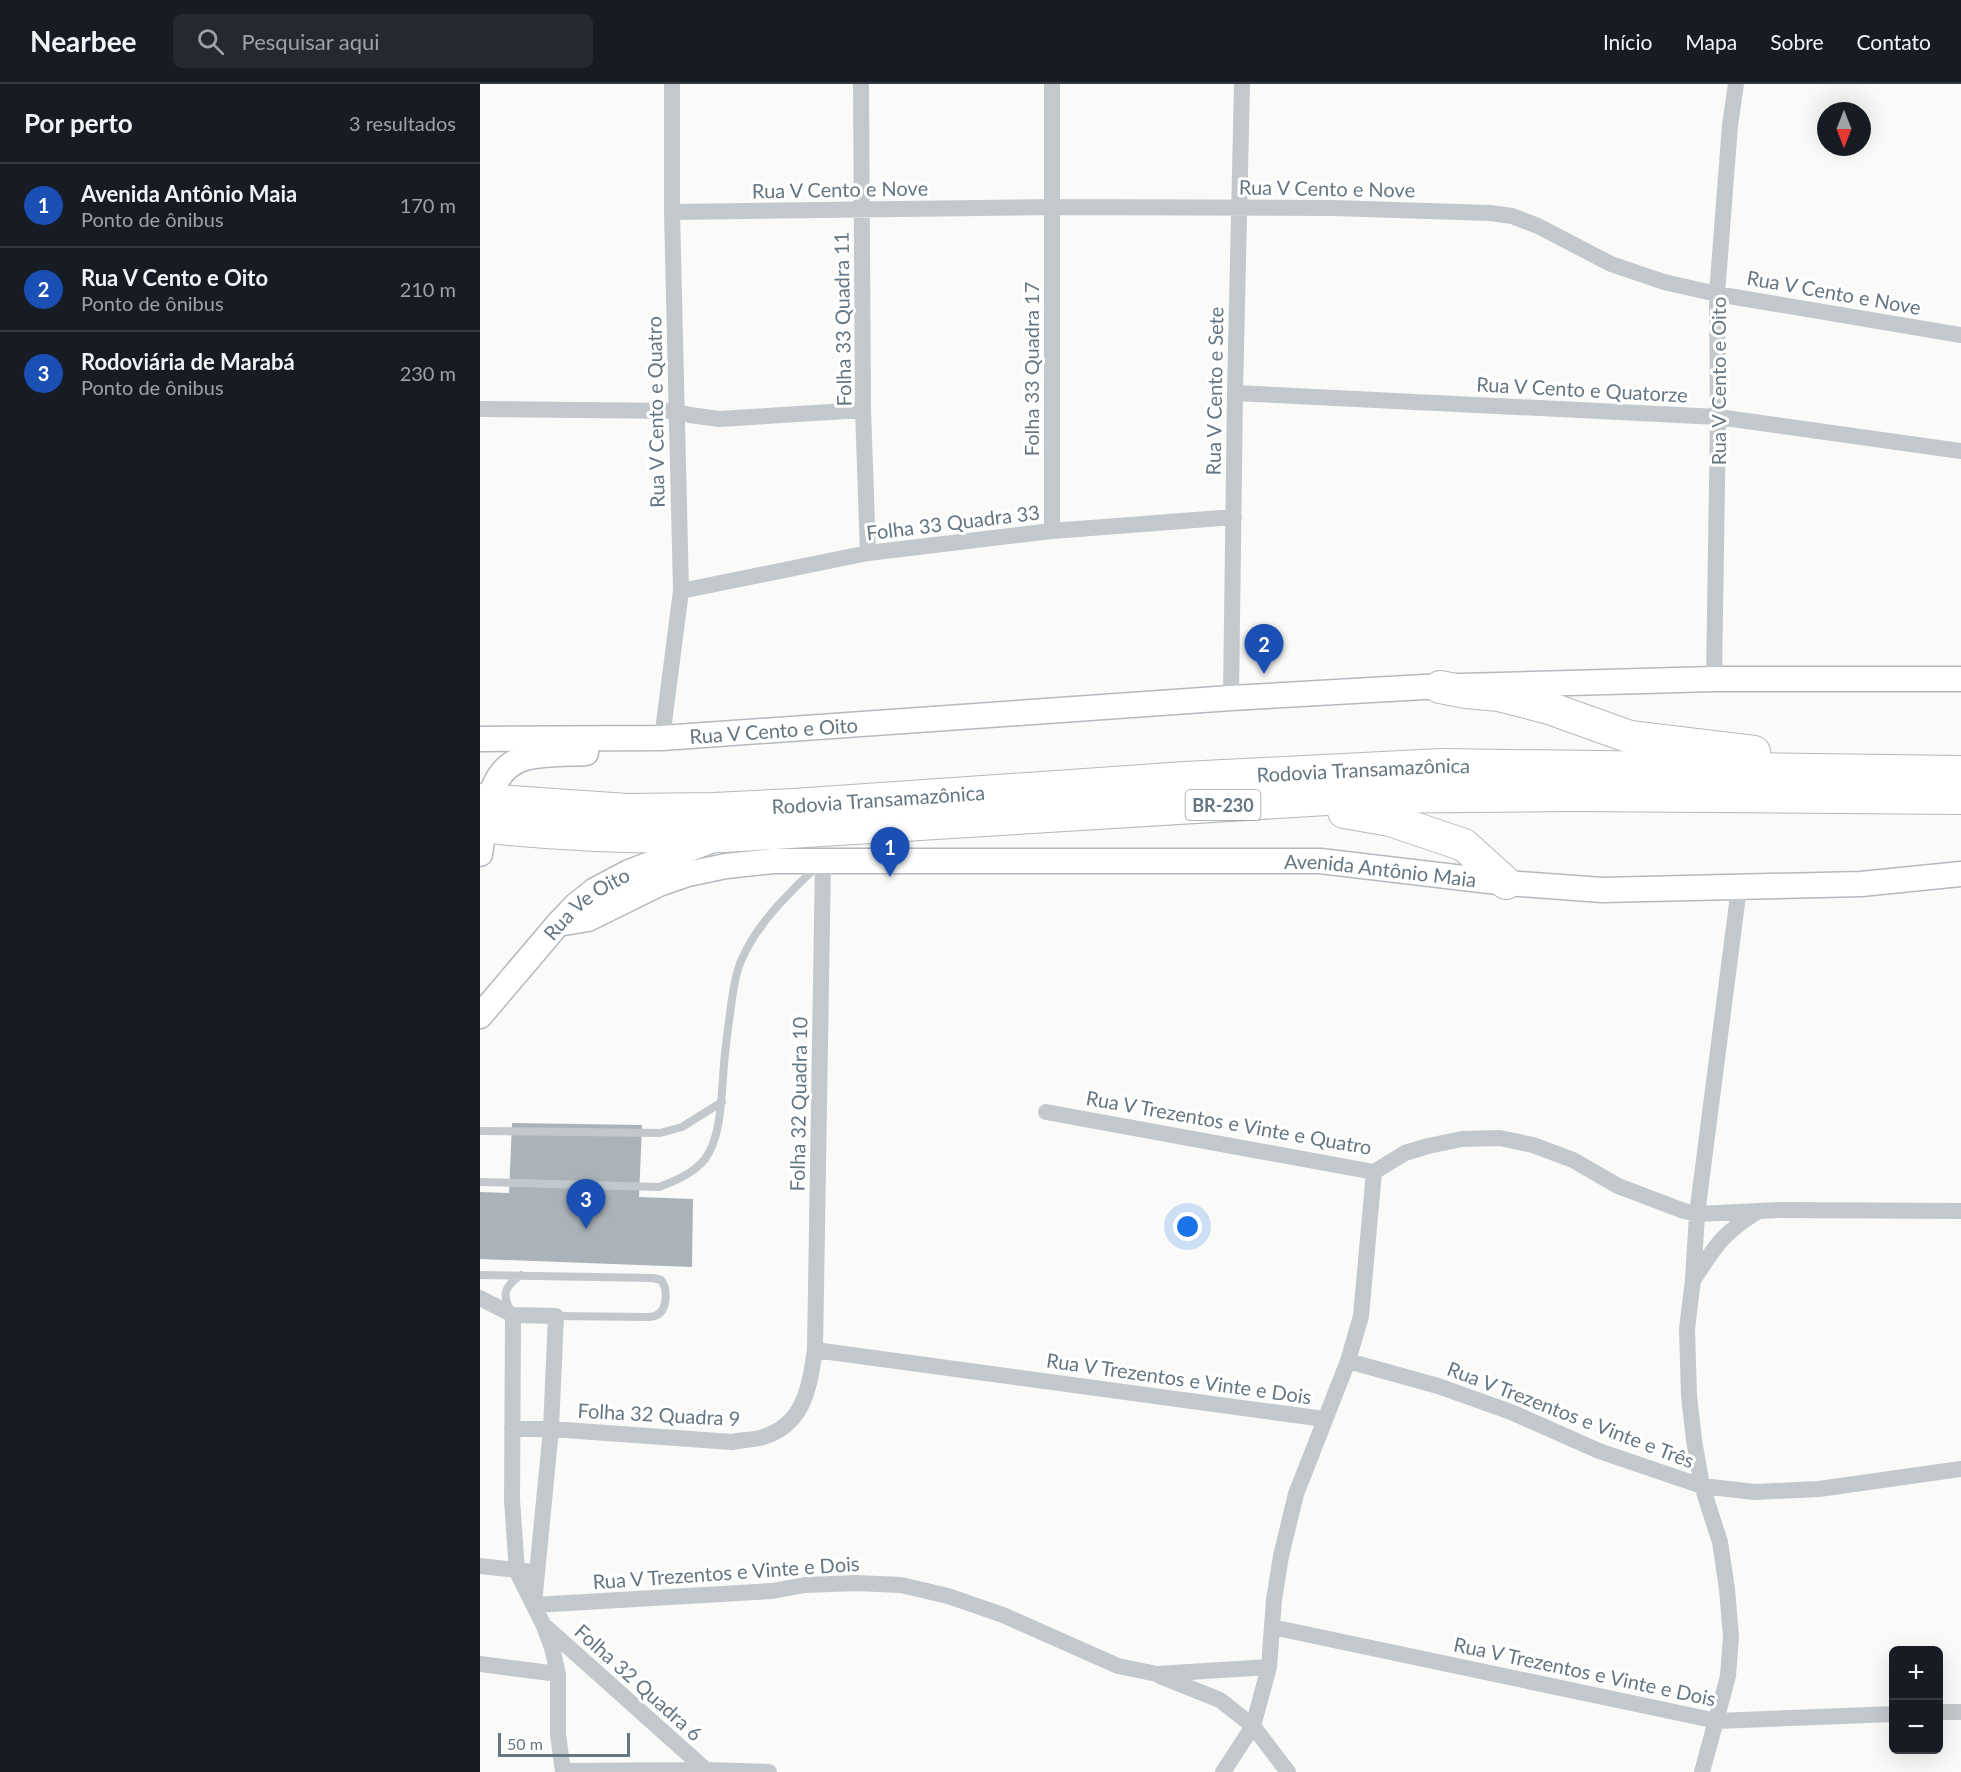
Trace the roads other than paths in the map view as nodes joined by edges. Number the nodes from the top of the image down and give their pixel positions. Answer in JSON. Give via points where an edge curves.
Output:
{"nodes":[{"id":1,"x":672,"y":84,"type":"edge"},
{"id":2,"x":861,"y":84,"type":"edge"},
{"id":3,"x":1052,"y":84,"type":"edge"},
{"id":4,"x":1242,"y":84,"type":"edge"},
{"id":5,"x":1736,"y":84,"type":"edge"},
{"id":6,"x":1052,"y":207,"type":"junction"},
{"id":7,"x":1238,"y":207,"type":"junction"},
{"id":8,"x":862,"y":209,"type":"junction"},
{"id":9,"x":672,"y":212,"type":"junction"},
{"id":10,"x":1717,"y":294,"type":"junction"},
{"id":11,"x":1961,"y":335,"type":"edge"},
{"id":12,"x":1235,"y":393,"type":"junction"},
{"id":13,"x":480,"y":409,"type":"edge"},
{"id":14,"x":863,"y":410,"type":"junction"},
{"id":15,"x":676,"y":411,"type":"junction"},
{"id":16,"x":1718,"y":417,"type":"junction"},
{"id":17,"x":1961,"y":451,"type":"edge"},
{"id":18,"x":1234,"y":517,"type":"junction"},
{"id":19,"x":1052,"y":531,"type":"junction"},
{"id":20,"x":868,"y":553,"type":"junction"},
{"id":21,"x":681,"y":591,"type":"junction"},
{"id":22,"x":1714,"y":679,"type":"junction"},
{"id":23,"x":1961,"y":679,"type":"edge"},
{"id":24,"x":1440,"y":687,"type":"junction"},
{"id":25,"x":1231,"y":698,"type":"junction"},
{"id":26,"x":662,"y":738,"type":"junction"},
{"id":27,"x":480,"y":739,"type":"edge"},
{"id":28,"x":1821,"y":771,"type":"junction"},
{"id":29,"x":1961,"y":772,"type":"edge"},
{"id":30,"x":1961,"y":798,"type":"edge"},
{"id":31,"x":1248,"y":803,"type":"junction"},
{"id":32,"x":483,"y":821,"type":"edge"},
{"id":33,"x":724,"y":836,"type":"junction"},
{"id":34,"x":823,"y":860,"type":"junction"},
{"id":35,"x":1961,"y":874,"type":"edge"},
{"id":36,"x":1506,"y":883,"type":"junction"},
{"id":37,"x":1739,"y":888,"type":"junction"},
{"id":38,"x":558,"y":924,"type":"junction"},
{"id":39,"x":480,"y":1016,"type":"edge"},
{"id":40,"x":722,"y":1102,"type":"junction"},
{"id":41,"x":1046,"y":1112,"type":"dead end"},
{"id":42,"x":480,"y":1131,"type":"edge"},
{"id":43,"x":1374,"y":1172,"type":"junction"},
{"id":44,"x":480,"y":1182,"type":"edge"},
{"id":45,"x":1961,"y":1211,"type":"edge"},
{"id":46,"x":1757,"y":1212,"type":"junction"},
{"id":47,"x":1697,"y":1214,"type":"junction"},
{"id":48,"x":480,"y":1275,"type":"edge"},
{"id":49,"x":521,"y":1275,"type":"junction"},
{"id":50,"x":1693,"y":1280,"type":"junction"},
{"id":51,"x":480,"y":1298,"type":"edge"},
{"id":52,"x":513,"y":1315,"type":"junction"},
{"id":53,"x":556,"y":1316,"type":"junction"},
{"id":54,"x":814,"y":1350,"type":"junction"},
{"id":55,"x":1348,"y":1361,"type":"junction"},
{"id":56,"x":1324,"y":1419,"type":"junction"},
{"id":57,"x":512,"y":1429,"type":"junction"},
{"id":58,"x":551,"y":1429,"type":"junction"},
{"id":59,"x":1961,"y":1469,"type":"edge"},
{"id":60,"x":1702,"y":1486,"type":"junction"},
{"id":61,"x":480,"y":1566,"type":"edge"},
{"id":62,"x":537,"y":1571,"type":"junction"},
{"id":63,"x":517,"y":1572,"type":"junction"},
{"id":64,"x":534,"y":1605,"type":"junction"},
{"id":65,"x":544,"y":1626,"type":"junction"},
{"id":66,"x":1272,"y":1627,"type":"junction"},
{"id":67,"x":480,"y":1664,"type":"edge"},
{"id":68,"x":1269,"y":1667,"type":"junction"},
{"id":69,"x":558,"y":1674,"type":"junction"},
{"id":70,"x":1157,"y":1674,"type":"junction"},
{"id":71,"x":1943,"y":1712,"type":"edge"},
{"id":72,"x":1961,"y":1712,"type":"edge"},
{"id":73,"x":1889,"y":1714,"type":"edge"},
{"id":74,"x":1717,"y":1721,"type":"junction"},
{"id":75,"x":1253,"y":1726,"type":"junction"},
{"id":76,"x":706,"y":1770,"type":"junction"},
{"id":77,"x":563,"y":1771,"type":"edge"},
{"id":78,"x":769,"y":1772,"type":"edge"},
{"id":79,"x":1222,"y":1772,"type":"edge"},
{"id":80,"x":1288,"y":1772,"type":"edge"},
{"id":81,"x":1702,"y":1772,"type":"edge"}],
"edges":[{"from":1,"to":9,"type":"street","name":"Rua V Cento e Quatro"},
{"from":2,"to":8,"type":"street","name":"Folha 33 Quadra 11"},
{"from":3,"to":6,"type":"street","name":"Folha 33 Quadra 17"},
{"from":4,"to":7,"type":"street","name":"Rua V Cento e Sete"},
{"from":5,"to":10,"type":"street","name":"Rua V Cento e Oito"},
{"from":6,"to":7,"type":"street","name":"Rua V Cento e Nove"},
{"from":6,"to":8,"type":"street","name":"Rua V Cento e Nove"},
{"from":6,"to":19,"type":"street","name":"Folha 33 Quadra 17"},
{"from":7,"to":10,"type":"street","name":"Rua V Cento e Nove","via":[[1512,216],[1611,264]]},
{"from":7,"to":12,"type":"street","name":"Rua V Cento e Sete"},
{"from":8,"to":9,"type":"street","name":"Rua V Cento e Nove"},
{"from":8,"to":14,"type":"street","name":"Folha 33 Quadra 11"},
{"from":9,"to":15,"type":"street","name":"Rua V Cento e Quatro"},
{"from":10,"to":11,"type":"street","name":"Rua V Cento e Nove"},
{"from":10,"to":16,"type":"street","name":"Rua V Cento e Oito"},
{"from":12,"to":16,"type":"street","name":"Rua V Cento e Quatorze"},
{"from":12,"to":18,"type":"street","name":"Rua V Cento e Sete"},
{"from":13,"to":15,"type":"street"},
{"from":14,"to":15,"type":"street","via":[[719,419]]},
{"from":14,"to":20,"type":"street","name":"Folha 33 Quadra 11"},
{"from":15,"to":21,"type":"street","name":"Rua V Cento e Quatro"},
{"from":16,"to":17,"type":"street","name":"Rua V Cento e Quatorze"},
{"from":16,"to":22,"type":"street","name":"Rua V Cento e Oito"},
{"from":18,"to":19,"type":"street","name":"Folha 33 Quadra 33"},
{"from":18,"to":25,"type":"street","name":"Rua V Cento e Sete"},
{"from":19,"to":20,"type":"street","name":"Folha 33 Quadra 33"},
{"from":20,"to":21,"type":"street","name":"Folha 33 Quadra 33"},
{"from":21,"to":26,"type":"street","name":"Rua V Cento e Quatro"},
{"from":22,"to":23,"type":"main road","name":"Rua V Cento e Oito"},
{"from":22,"to":24,"type":"main road","name":"Rua V Cento e Oito"},
{"from":24,"to":25,"type":"main road","name":"Rua V Cento e Oito"},
{"from":24,"to":28,"type":"highway","via":[[1499,695],[1549,708],[1630,737],[1772,753]]},
{"from":25,"to":26,"type":"main road","name":"Rua V Cento e Oito"},
{"from":26,"to":27,"type":"main road","name":"Rua V Cento e Oito"},
{"from":26,"to":32,"type":"main road","via":[[617,750],[525,758],[504,769]]},
{"from":28,"to":29,"type":"highway","name":"Rodovia Transamazônica","number":"BR-230"},
{"from":28,"to":32,"type":"highway","name":"Rodovia Transamazônica","number":"BR-230","via":[[1441,765]]},
{"from":30,"to":31,"type":"highway","name":"Rodovia Transamazônica","number":"BR-230","via":[[1573,795],[1359,797]]},
{"from":31,"to":33,"type":"highway","name":"Rodovia Transamazônica","number":"BR-230"},
{"from":31,"to":36,"type":"highway","via":[[1329,810],[1398,822],[1464,845]]},
{"from":32,"to":33,"type":"highway","name":"Rodovia Transamazônica","number":"BR-230","via":[[535,831],[657,838]]},
{"from":33,"to":38,"type":"main road","name":"Rua Ve Oito","via":[[611,880],[576,904]]},
{"from":34,"to":36,"type":"main road","name":"Avenida Antônio Maia","via":[[1320,861]]},
{"from":34,"to":38,"type":"main road","name":"Avenida Antônio Maia","via":[[738,864],[688,874],[588,919]]},
{"from":34,"to":40,"type":"lane","via":[[767,915],[740,963],[727,1032]]},
{"from":34,"to":54,"type":"street","name":"Folha 32 Quadra 10"},
{"from":35,"to":37,"type":"main road","name":"Avenida Antônio Maia","via":[[1861,884]]},
{"from":36,"to":37,"type":"main road","name":"Avenida Antônio Maia","via":[[1602,890]]},
{"from":37,"to":47,"type":"street"},
{"from":38,"to":39,"type":"main road","name":"Rua Ve Oito"},
{"from":40,"to":42,"type":"lane","via":[[682,1127],[660,1133]]},
{"from":40,"to":44,"type":"lane","via":[[714,1145],[705,1160],[658,1187]]},
{"from":41,"to":43,"type":"street","name":"Rua V Trezentos e Vinte e Quatro"},
{"from":43,"to":47,"type":"street","name":"Rua V Trezentos e Vinte e Quatro","via":[[1405,1153],[1428,1146],[1462,1139],[1500,1138],[1563,1156],[1617,1186]]},
{"from":43,"to":55,"type":"street","via":[[1361,1316]]},
{"from":45,"to":46,"type":"street","name":"Rua V Trezentos e Vinte e Quatro"},
{"from":46,"to":47,"type":"street","name":"Rua V Trezentos e Vinte e Quatro"},
{"from":46,"to":50,"type":"street","via":[[1723,1237]]},
{"from":47,"to":50,"type":"street"},
{"from":48,"to":49,"type":"lane"},
{"from":49,"to":52,"type":"lane","via":[[510,1282],[506,1291],[506,1302]]},
{"from":49,"to":53,"type":"lane","via":[[662,1280],[666,1290],[662,1311],[655,1316]]},
{"from":50,"to":60,"type":"street","via":[[1687,1329],[1689,1396]]},
{"from":51,"to":52,"type":"street"},
{"from":52,"to":53,"type":"street"},
{"from":52,"to":57,"type":"street"},
{"from":53,"to":58,"type":"street","name":"Folha 32 Quadra 9"},
{"from":54,"to":56,"type":"street","name":"Rua V Trezentos e Vinte e Dois"},
{"from":54,"to":58,"type":"street","name":"Folha 32 Quadra 9","via":[[809,1387],[801,1407],[790,1422],[760,1438],[732,1442]]},
{"from":55,"to":56,"type":"street"},
{"from":55,"to":60,"type":"street","name":"Rua V Trezentos e Vinte e Três","via":[[1438,1386],[1511,1412],[1599,1451]]},
{"from":56,"to":66,"type":"street","via":[[1296,1494],[1281,1556]]},
{"from":57,"to":58,"type":"street","name":"Folha 32 Quadra 9"},
{"from":57,"to":63,"type":"street"},
{"from":58,"to":62,"type":"street","name":"Folha 32 Quadra 9"},
{"from":59,"to":60,"type":"street","name":"Rua V Trezentos e Vinte e Três","via":[[1819,1489],[1755,1492]]},
{"from":60,"to":74,"type":"street","via":[[1720,1542],[1731,1637],[1728,1676]]},
{"from":61,"to":63,"type":"street"},
{"from":62,"to":63,"type":"street"},
{"from":62,"to":64,"type":"street","name":"Folha 32 Quadra 9"},
{"from":63,"to":64,"type":"street"},
{"from":64,"to":65,"type":"street"},
{"from":64,"to":70,"type":"street","name":"Rua V Trezentos e Vinte e Dois","via":[[772,1592],[805,1585],[901,1585],[1003,1615],[1118,1666]]},
{"from":65,"to":69,"type":"street"},
{"from":65,"to":76,"type":"street","name":"Folha 32 Quadra 6"},
{"from":66,"to":68,"type":"street"},
{"from":66,"to":74,"type":"street","name":"Rua V Trezentos e Vinte e Dois"},
{"from":67,"to":69,"type":"street"},
{"from":68,"to":70,"type":"street","name":"Rua V Trezentos e Vinte e Dois"},
{"from":68,"to":75,"type":"street"},
{"from":69,"to":77,"type":"street","via":[[558,1734]]},
{"from":70,"to":75,"type":"street","name":"Rua V Trezentos e Vinte e Dois","via":[[1220,1700]]},
{"from":71,"to":72,"type":"street"},
{"from":73,"to":74,"type":"street","name":"Rua V Trezentos e Vinte e Dois"},
{"from":74,"to":81,"type":"street"},
{"from":75,"to":79,"type":"street"},
{"from":75,"to":80,"type":"street","name":"Rua V Trezentos e Vinte e Dois"},
{"from":76,"to":77,"type":"street"},
{"from":76,"to":78,"type":"street"}]}
